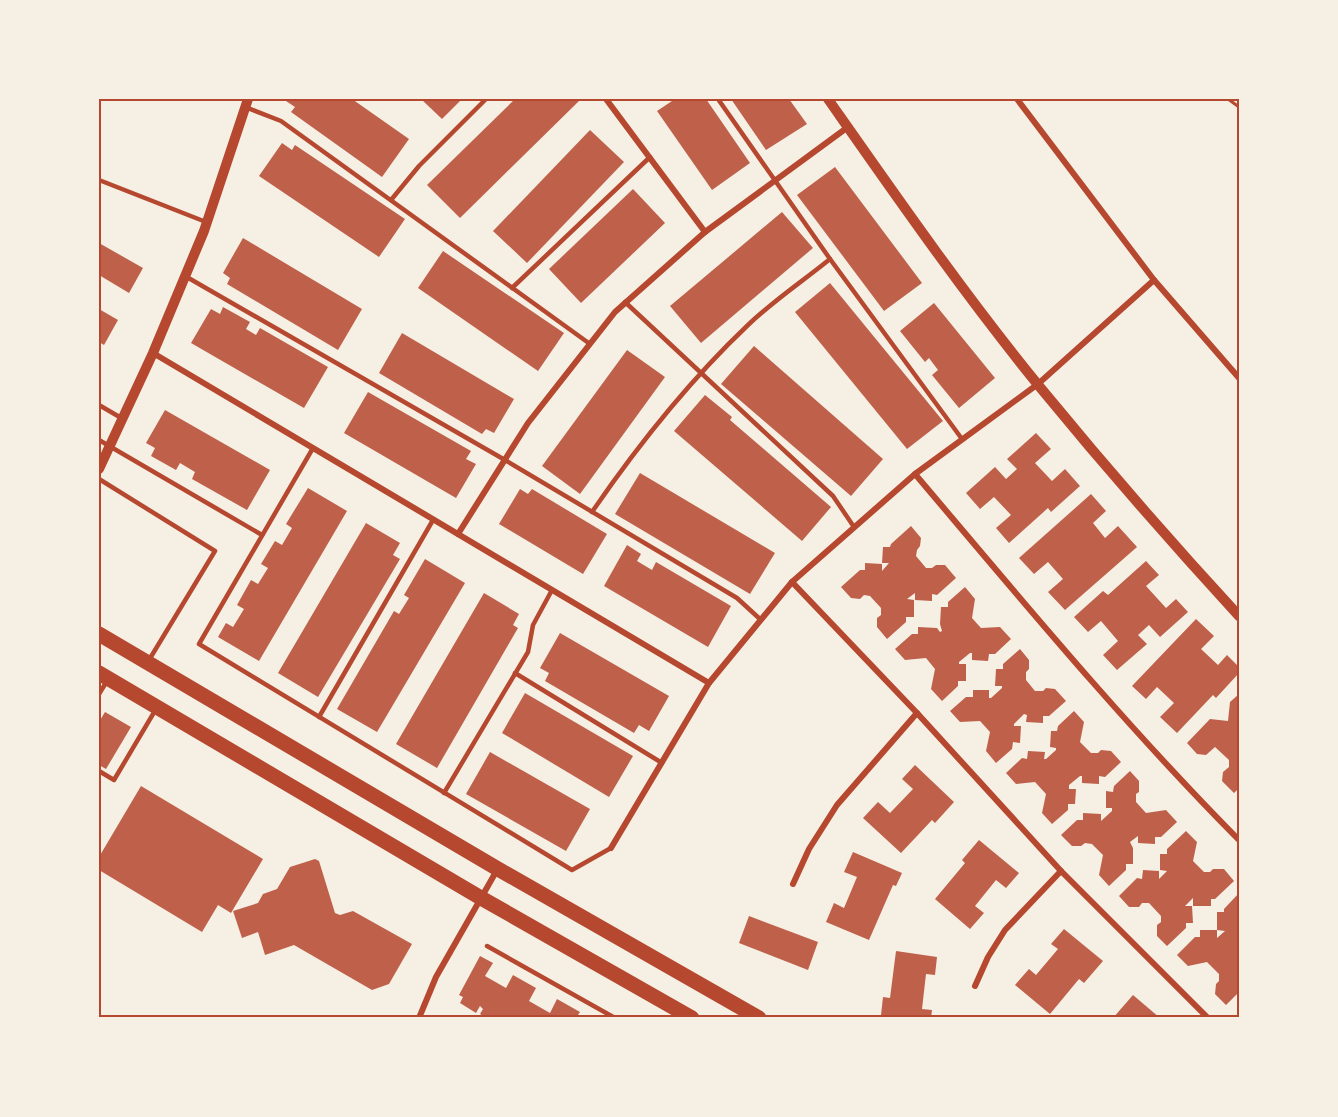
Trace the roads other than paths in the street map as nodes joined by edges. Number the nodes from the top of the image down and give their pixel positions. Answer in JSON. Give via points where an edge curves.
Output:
{"nodes":[{"id":1,"x":486,"y":99,"type":"edge"},
{"id":2,"x":606,"y":99,"type":"edge"},
{"id":3,"x":718,"y":99,"type":"edge"},
{"id":4,"x":828,"y":99,"type":"edge"},
{"id":5,"x":1017,"y":99,"type":"edge"},
{"id":6,"x":246,"y":103,"type":"edge"},
{"id":7,"x":848,"y":127,"type":"junction"},
{"id":8,"x":650,"y":157,"type":"junction"},
{"id":9,"x":99,"y":180,"type":"edge"},
{"id":10,"x":775,"y":180,"type":"junction"},
{"id":11,"x":391,"y":200,"type":"junction"},
{"id":12,"x":206,"y":222,"type":"junction"},
{"id":13,"x":705,"y":232,"type":"junction"},
{"id":14,"x":830,"y":259,"type":"junction"},
{"id":15,"x":185,"y":276,"type":"junction"},
{"id":16,"x":1154,"y":280,"type":"junction"},
{"id":17,"x":512,"y":288,"type":"junction"},
{"id":18,"x":625,"y":302,"type":"junction"},
{"id":19,"x":590,"y":344,"type":"junction"},
{"id":20,"x":153,"y":353,"type":"junction"},
{"id":21,"x":700,"y":373,"type":"junction"},
{"id":22,"x":1239,"y":378,"type":"edge"},
{"id":23,"x":1038,"y":384,"type":"junction"},
{"id":24,"x":99,"y":405,"type":"edge"},
{"id":25,"x":123,"y":419,"type":"junction"},
{"id":26,"x":963,"y":439,"type":"junction"},
{"id":27,"x":99,"y":440,"type":"edge"},
{"id":28,"x":110,"y":446,"type":"junction"},
{"id":29,"x":313,"y":448,"type":"junction"},
{"id":30,"x":505,"y":460,"type":"junction"},
{"id":31,"x":99,"y":469,"type":"edge"},
{"id":32,"x":915,"y":474,"type":"junction"},
{"id":33,"x":99,"y":479,"type":"edge"},
{"id":34,"x":592,"y":513,"type":"junction"},
{"id":35,"x":434,"y":520,"type":"junction"},
{"id":36,"x":854,"y":527,"type":"junction"},
{"id":37,"x":458,"y":534,"type":"junction"},
{"id":38,"x":262,"y":535,"type":"junction"},
{"id":39,"x":792,"y":582,"type":"junction"},
{"id":40,"x":552,"y":590,"type":"junction"},
{"id":41,"x":1239,"y":616,"type":"edge"},
{"id":42,"x":760,"y":620,"type":"junction"},
{"id":43,"x":99,"y":634,"type":"edge"},
{"id":44,"x":147,"y":663,"type":"junction"},
{"id":45,"x":515,"y":674,"type":"junction"},
{"id":46,"x":104,"y":675,"type":"edge"},
{"id":47,"x":709,"y":683,"type":"junction"},
{"id":48,"x":99,"y":694,"type":"edge"},
{"id":49,"x":158,"y":707,"type":"junction"},
{"id":50,"x":917,"y":712,"type":"junction"},
{"id":51,"x":319,"y":717,"type":"junction"},
{"id":52,"x":662,"y":763,"type":"junction"},
{"id":53,"x":99,"y":771,"type":"edge"},
{"id":54,"x":444,"y":792,"type":"junction"},
{"id":55,"x":1239,"y":840,"type":"edge"},
{"id":56,"x":611,"y":848,"type":"joint"},
{"id":57,"x":498,"y":869,"type":"junction"},
{"id":58,"x":1061,"y":871,"type":"junction"},
{"id":59,"x":793,"y":884,"type":"dead end"},
{"id":60,"x":481,"y":898,"type":"junction"},
{"id":61,"x":487,"y":946,"type":"dead end"},
{"id":62,"x":975,"y":986,"type":"dead end"},
{"id":63,"x":421,"y":1017,"type":"edge"},
{"id":64,"x":615,"y":1018,"type":"edge"},
{"id":65,"x":692,"y":1018,"type":"edge"},
{"id":66,"x":759,"y":1018,"type":"edge"},
{"id":67,"x":1208,"y":1018,"type":"edge"}],
"edges":[{"from":1,"to":11,"type":"lane"},
{"from":2,"to":8,"type":"street"},
{"from":3,"to":10,"type":"lane"},
{"from":4,"to":7,"type":"street"},
{"from":5,"to":16,"type":"street"},
{"from":6,"to":11,"type":"lane","via":[[281,121]]},
{"from":6,"to":12,"type":"street"},
{"from":7,"to":10,"type":"street"},
{"from":7,"to":23,"type":"street"},
{"from":8,"to":13,"type":"street"},
{"from":8,"to":17,"type":"lane"},
{"from":9,"to":12,"type":"lane"},
{"from":10,"to":13,"type":"street"},
{"from":10,"to":14,"type":"lane"},
{"from":11,"to":17,"type":"lane"},
{"from":12,"to":15,"type":"street"},
{"from":13,"to":18,"type":"street"},
{"from":14,"to":21,"type":"lane","via":[[749,323]]},
{"from":14,"to":26,"type":"lane"},
{"from":15,"to":20,"type":"street"},
{"from":15,"to":30,"type":"lane"},
{"from":16,"to":22,"type":"street"},
{"from":16,"to":23,"type":"street"},
{"from":17,"to":19,"type":"lane"},
{"from":18,"to":19,"type":"street"},
{"from":18,"to":21,"type":"lane"},
{"from":19,"to":30,"type":"street","via":[[528,423]]},
{"from":20,"to":25,"type":"street"},
{"from":20,"to":29,"type":"street"},
{"from":21,"to":34,"type":"lane","via":[[629,459]]},
{"from":21,"to":36,"type":"lane","via":[[832,496]]},
{"from":23,"to":26,"type":"street"},
{"from":23,"to":41,"type":"street","via":[[1175,547]]},
{"from":24,"to":25,"type":"lane"},
{"from":25,"to":28,"type":"street"},
{"from":26,"to":32,"type":"street"},
{"from":27,"to":28,"type":"lane"},
{"from":28,"to":31,"type":"street"},
{"from":28,"to":38,"type":"lane"},
{"from":29,"to":35,"type":"street"},
{"from":29,"to":38,"type":"lane"},
{"from":30,"to":34,"type":"lane"},
{"from":30,"to":37,"type":"street"},
{"from":32,"to":36,"type":"street"},
{"from":32,"to":55,"type":"street","via":[[1073,661]]},
{"from":33,"to":44,"type":"lane","via":[[215,551]]},
{"from":34,"to":42,"type":"lane","via":[[737,598]]},
{"from":35,"to":37,"type":"street"},
{"from":35,"to":51,"type":"lane"},
{"from":36,"to":39,"type":"street"},
{"from":37,"to":40,"type":"street"},
{"from":38,"to":51,"type":"lane","via":[[199,644]]},
{"from":39,"to":42,"type":"street"},
{"from":39,"to":50,"type":"street"},
{"from":40,"to":45,"type":"lane","via":[[533,625],[528,652]]},
{"from":40,"to":47,"type":"street"},
{"from":42,"to":47,"type":"street"},
{"from":43,"to":44,"type":"main road"},
{"from":44,"to":57,"type":"main road"},
{"from":45,"to":52,"type":"lane"},
{"from":45,"to":54,"type":"lane"},
{"from":46,"to":48,"type":"lane"},
{"from":46,"to":49,"type":"main road"},
{"from":47,"to":52,"type":"street"},
{"from":49,"to":53,"type":"lane","via":[[114,780]]},
{"from":49,"to":60,"type":"main road"},
{"from":50,"to":58,"type":"street"},
{"from":50,"to":59,"type":"street","via":[[837,805],[809,849]]},
{"from":51,"to":54,"type":"lane"},
{"from":52,"to":56,"type":"street"},
{"from":54,"to":56,"type":"lane","via":[[572,870]]},
{"from":57,"to":60,"type":"street"},
{"from":57,"to":66,"type":"main road"},
{"from":58,"to":62,"type":"street","via":[[1005,930]]},
{"from":58,"to":67,"type":"street"},
{"from":60,"to":63,"type":"street","via":[[436,977]]},
{"from":60,"to":65,"type":"main road"},
{"from":61,"to":64,"type":"lane"}]}
